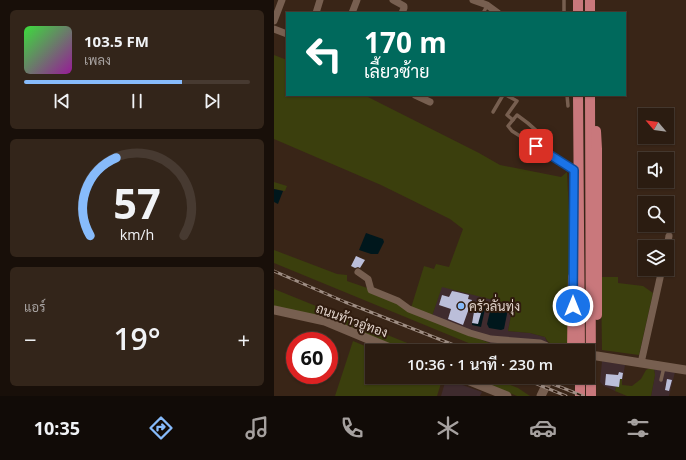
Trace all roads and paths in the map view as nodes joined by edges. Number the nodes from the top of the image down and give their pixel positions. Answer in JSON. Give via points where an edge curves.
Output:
{"nodes":[{"id":1,"x":282,"y":0,"type":"edge"},
{"id":2,"x":320,"y":0,"type":"edge"},
{"id":3,"x":356,"y":0,"type":"edge"},
{"id":4,"x":393,"y":0,"type":"edge"},
{"id":5,"x":473,"y":0,"type":"edge"},
{"id":6,"x":564,"y":0,"type":"edge"},
{"id":7,"x":578,"y":0,"type":"edge"},
{"id":8,"x":590,"y":0,"type":"edge"},
{"id":9,"x":487,"y":5,"type":"junction"},
{"id":10,"x":316,"y":12,"type":"edge"},
{"id":11,"x":352,"y":12,"type":"edge"},
{"id":12,"x":402,"y":12,"type":"edge"},
{"id":13,"x":484,"y":12,"type":"edge"},
{"id":14,"x":497,"y":12,"type":"edge"},
{"id":15,"x":564,"y":12,"type":"edge"},
{"id":16,"x":578,"y":12,"type":"edge"},
{"id":17,"x":590,"y":12,"type":"edge"},
{"id":18,"x":274,"y":21,"type":"edge"},
{"id":19,"x":274,"y":29,"type":"edge"},
{"id":20,"x":286,"y":34,"type":"edge"},
{"id":21,"x":417,"y":96,"type":"edge"},
{"id":22,"x":502,"y":96,"type":"edge"},
{"id":23,"x":508,"y":96,"type":"edge"},
{"id":24,"x":567,"y":96,"type":"edge"},
{"id":25,"x":578,"y":96,"type":"edge"},
{"id":26,"x":591,"y":96,"type":"edge"},
{"id":27,"x":591,"y":96,"type":"edge"},
{"id":28,"x":430,"y":102,"type":"dead end"},
{"id":29,"x":568,"y":106,"type":"dead end"},
{"id":30,"x":493,"y":112,"type":"dead end"},
{"id":31,"x":513,"y":120,"type":"junction"},
{"id":32,"x":548,"y":153,"type":"junction"},
{"id":33,"x":574,"y":170,"type":"junction"},
{"id":34,"x":669,"y":236,"type":"dead end"},
{"id":35,"x":585,"y":240,"type":"junction"},
{"id":36,"x":668,"y":240,"type":"edge"},
{"id":37,"x":358,"y":272,"type":"dead end"},
{"id":38,"x":660,"y":276,"type":"edge"},
{"id":39,"x":274,"y":310,"type":"edge"},
{"id":40,"x":380,"y":344,"type":"edge"},
{"id":41,"x":542,"y":344,"type":"edge"},
{"id":42,"x":572,"y":344,"type":"edge"},
{"id":43,"x":580,"y":344,"type":"edge"},
{"id":44,"x":592,"y":344,"type":"edge"},
{"id":45,"x":595,"y":356,"type":"edge"},
{"id":46,"x":641,"y":364,"type":"junction"},
{"id":47,"x":664,"y":367,"type":"junction"},
{"id":48,"x":686,"y":370,"type":"edge"},
{"id":49,"x":661,"y":380,"type":"dead end"},
{"id":50,"x":477,"y":384,"type":"edge"},
{"id":51,"x":547,"y":384,"type":"edge"},
{"id":52,"x":580,"y":384,"type":"edge"},
{"id":53,"x":507,"y":396,"type":"edge"},
{"id":54,"x":541,"y":396,"type":"edge"},
{"id":55,"x":580,"y":396,"type":"edge"},
{"id":56,"x":591,"y":396,"type":"edge"}],
"edges":[{"from":1,"to":18,"type":"street"},
{"from":2,"to":10,"type":"street"},
{"from":3,"to":11,"type":"street"},
{"from":4,"to":12,"type":"street","via":[[404,6]]},
{"from":5,"to":9,"type":"street"},
{"from":6,"to":15,"type":"lane"},
{"from":7,"to":16,"type":"main road"},
{"from":8,"to":17,"type":"main road"},
{"from":9,"to":13,"type":"lane"},
{"from":9,"to":14,"type":"street"},
{"from":19,"to":20,"type":"street"},
{"from":21,"to":28,"type":"street"},
{"from":22,"to":30,"type":"lane"},
{"from":23,"to":31,"type":"lane","via":[[517,101],[507,115]]},
{"from":24,"to":29,"type":"lane"},
{"from":25,"to":33,"type":"main road"},
{"from":25,"to":35,"type":"main road"},
{"from":26,"to":35,"type":"main road"},
{"from":27,"to":44,"type":"main road","via":[[597,149]]},
{"from":31,"to":32,"type":"lane","via":[[508,126],[512,131]]},
{"from":31,"to":32,"type":"lane","via":[[517,115],[530,124],[548,143],[551,148]]},
{"from":32,"to":33,"type":"lane"},
{"from":33,"to":42,"type":"main road"},
{"from":34,"to":36,"type":"street"},
{"from":35,"to":43,"type":"main road"},
{"from":35,"to":56,"type":"main road"},
{"from":37,"to":41,"type":"street","via":[[368,279],[371,290],[398,301],[409,309],[470,333],[492,339]]},
{"from":38,"to":46,"type":"street"},
{"from":39,"to":40,"type":"street","name":"ถนนท้าวอู่ทอง","via":[[325,321]]},
{"from":45,"to":46,"type":"street"},
{"from":46,"to":47,"type":"street"},
{"from":47,"to":48,"type":"street"},
{"from":47,"to":49,"type":"lane"},
{"from":50,"to":53,"type":"street"},
{"from":51,"to":54,"type":"street"},
{"from":52,"to":55,"type":"main road"}]}
